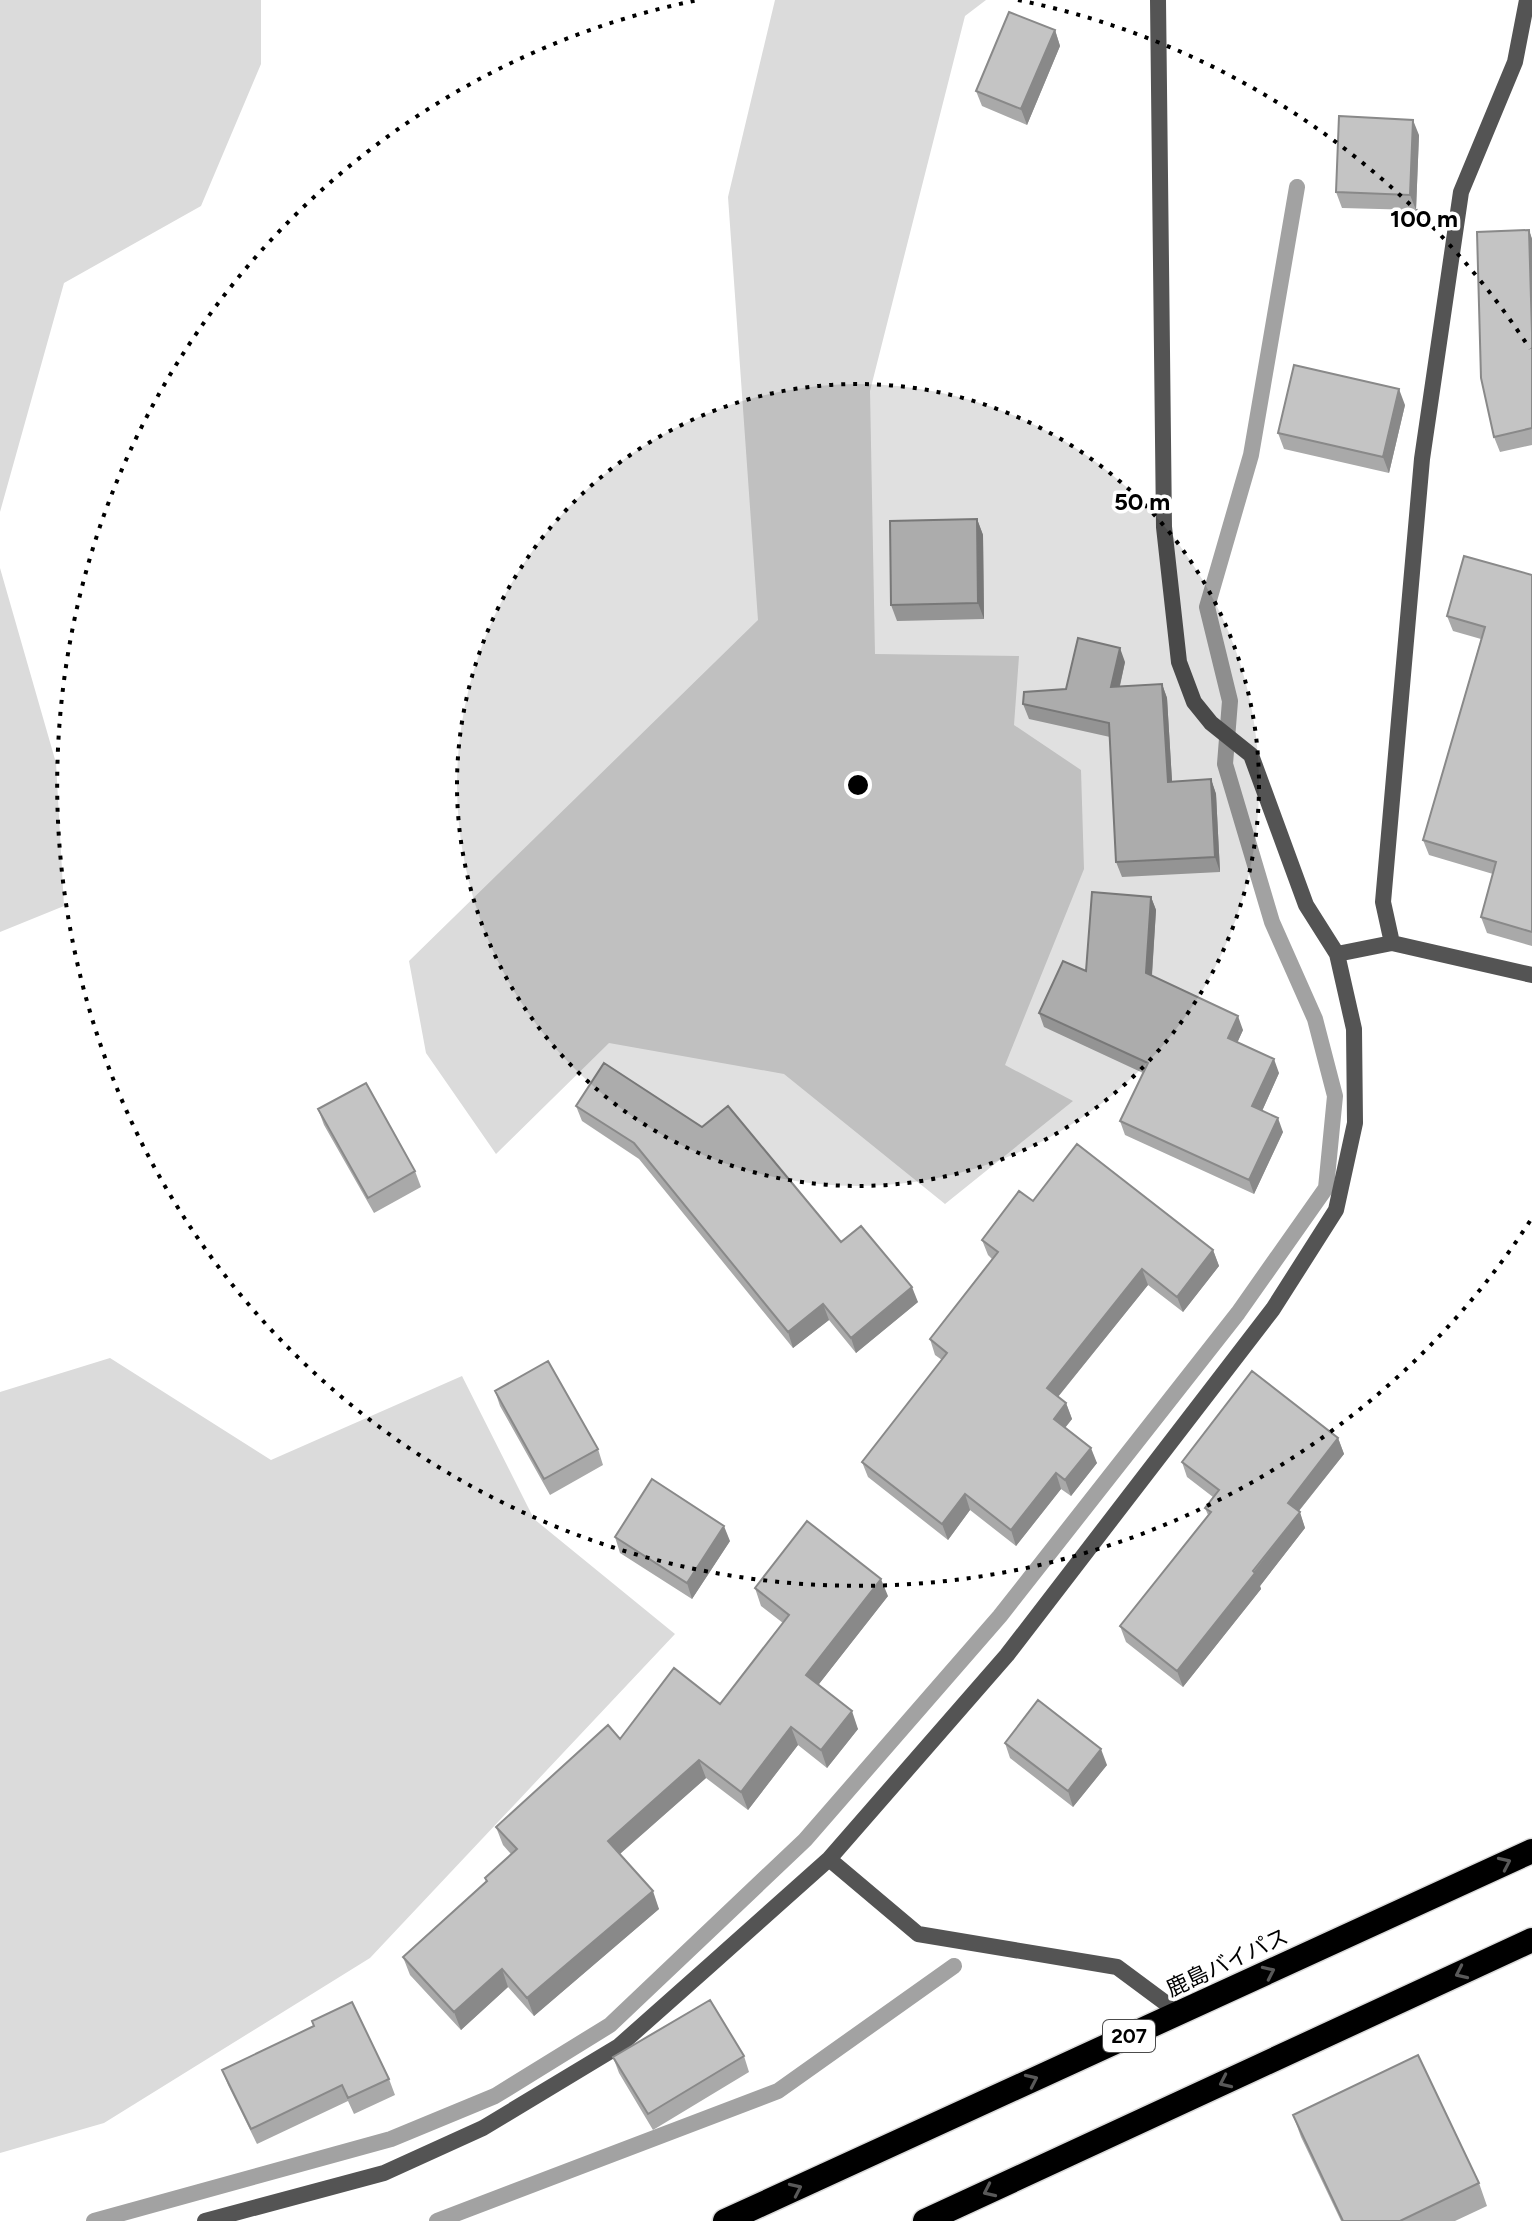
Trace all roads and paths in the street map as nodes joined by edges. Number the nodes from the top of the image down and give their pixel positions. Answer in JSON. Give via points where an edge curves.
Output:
{"nodes":[{"id":1,"x":1158,"y":0,"type":"edge"},
{"id":2,"x":1527,"y":0,"type":"edge"},
{"id":3,"x":1392,"y":943,"type":"junction"},
{"id":4,"x":1337,"y":954,"type":"junction"},
{"id":5,"x":1532,"y":975,"type":"edge"},
{"id":6,"x":1532,"y":1851,"type":"edge"},
{"id":7,"x":829,"y":1859,"type":"junction"},
{"id":8,"x":1532,"y":1940,"type":"edge"},
{"id":9,"x":1179,"y":2013,"type":"junction"},
{"id":10,"x":205,"y":2221,"type":"edge"},
{"id":11,"x":725,"y":2221,"type":"edge"},
{"id":12,"x":925,"y":2221,"type":"edge"}],
"edges":[{"from":1,"to":4,"type":"street","via":[[1164,527],[1179,662],[1194,702],[1251,755],[1306,905]]},
{"from":2,"to":3,"type":"street","via":[[1515,62],[1461,192],[1424,443],[1383,902]]},
{"from":3,"to":4,"type":"street"},
{"from":3,"to":5,"type":"street"},
{"from":4,"to":7,"type":"street","via":[[1354,1029],[1355,1123],[1336,1210],[1273,1309],[1007,1655]]},
{"from":9,"to":6,"type":"highway","name":"鹿島バイパス","number":"207","one_way":true},
{"from":7,"to":9,"type":"street","via":[[918,1934],[1117,1967]]},
{"from":7,"to":10,"type":"street","via":[[619,2046],[483,2128],[384,2173]]},
{"from":8,"to":12,"type":"highway","one_way":true},
{"from":11,"to":9,"type":"highway","name":"鹿島バイパス","number":"207","one_way":true}]}
